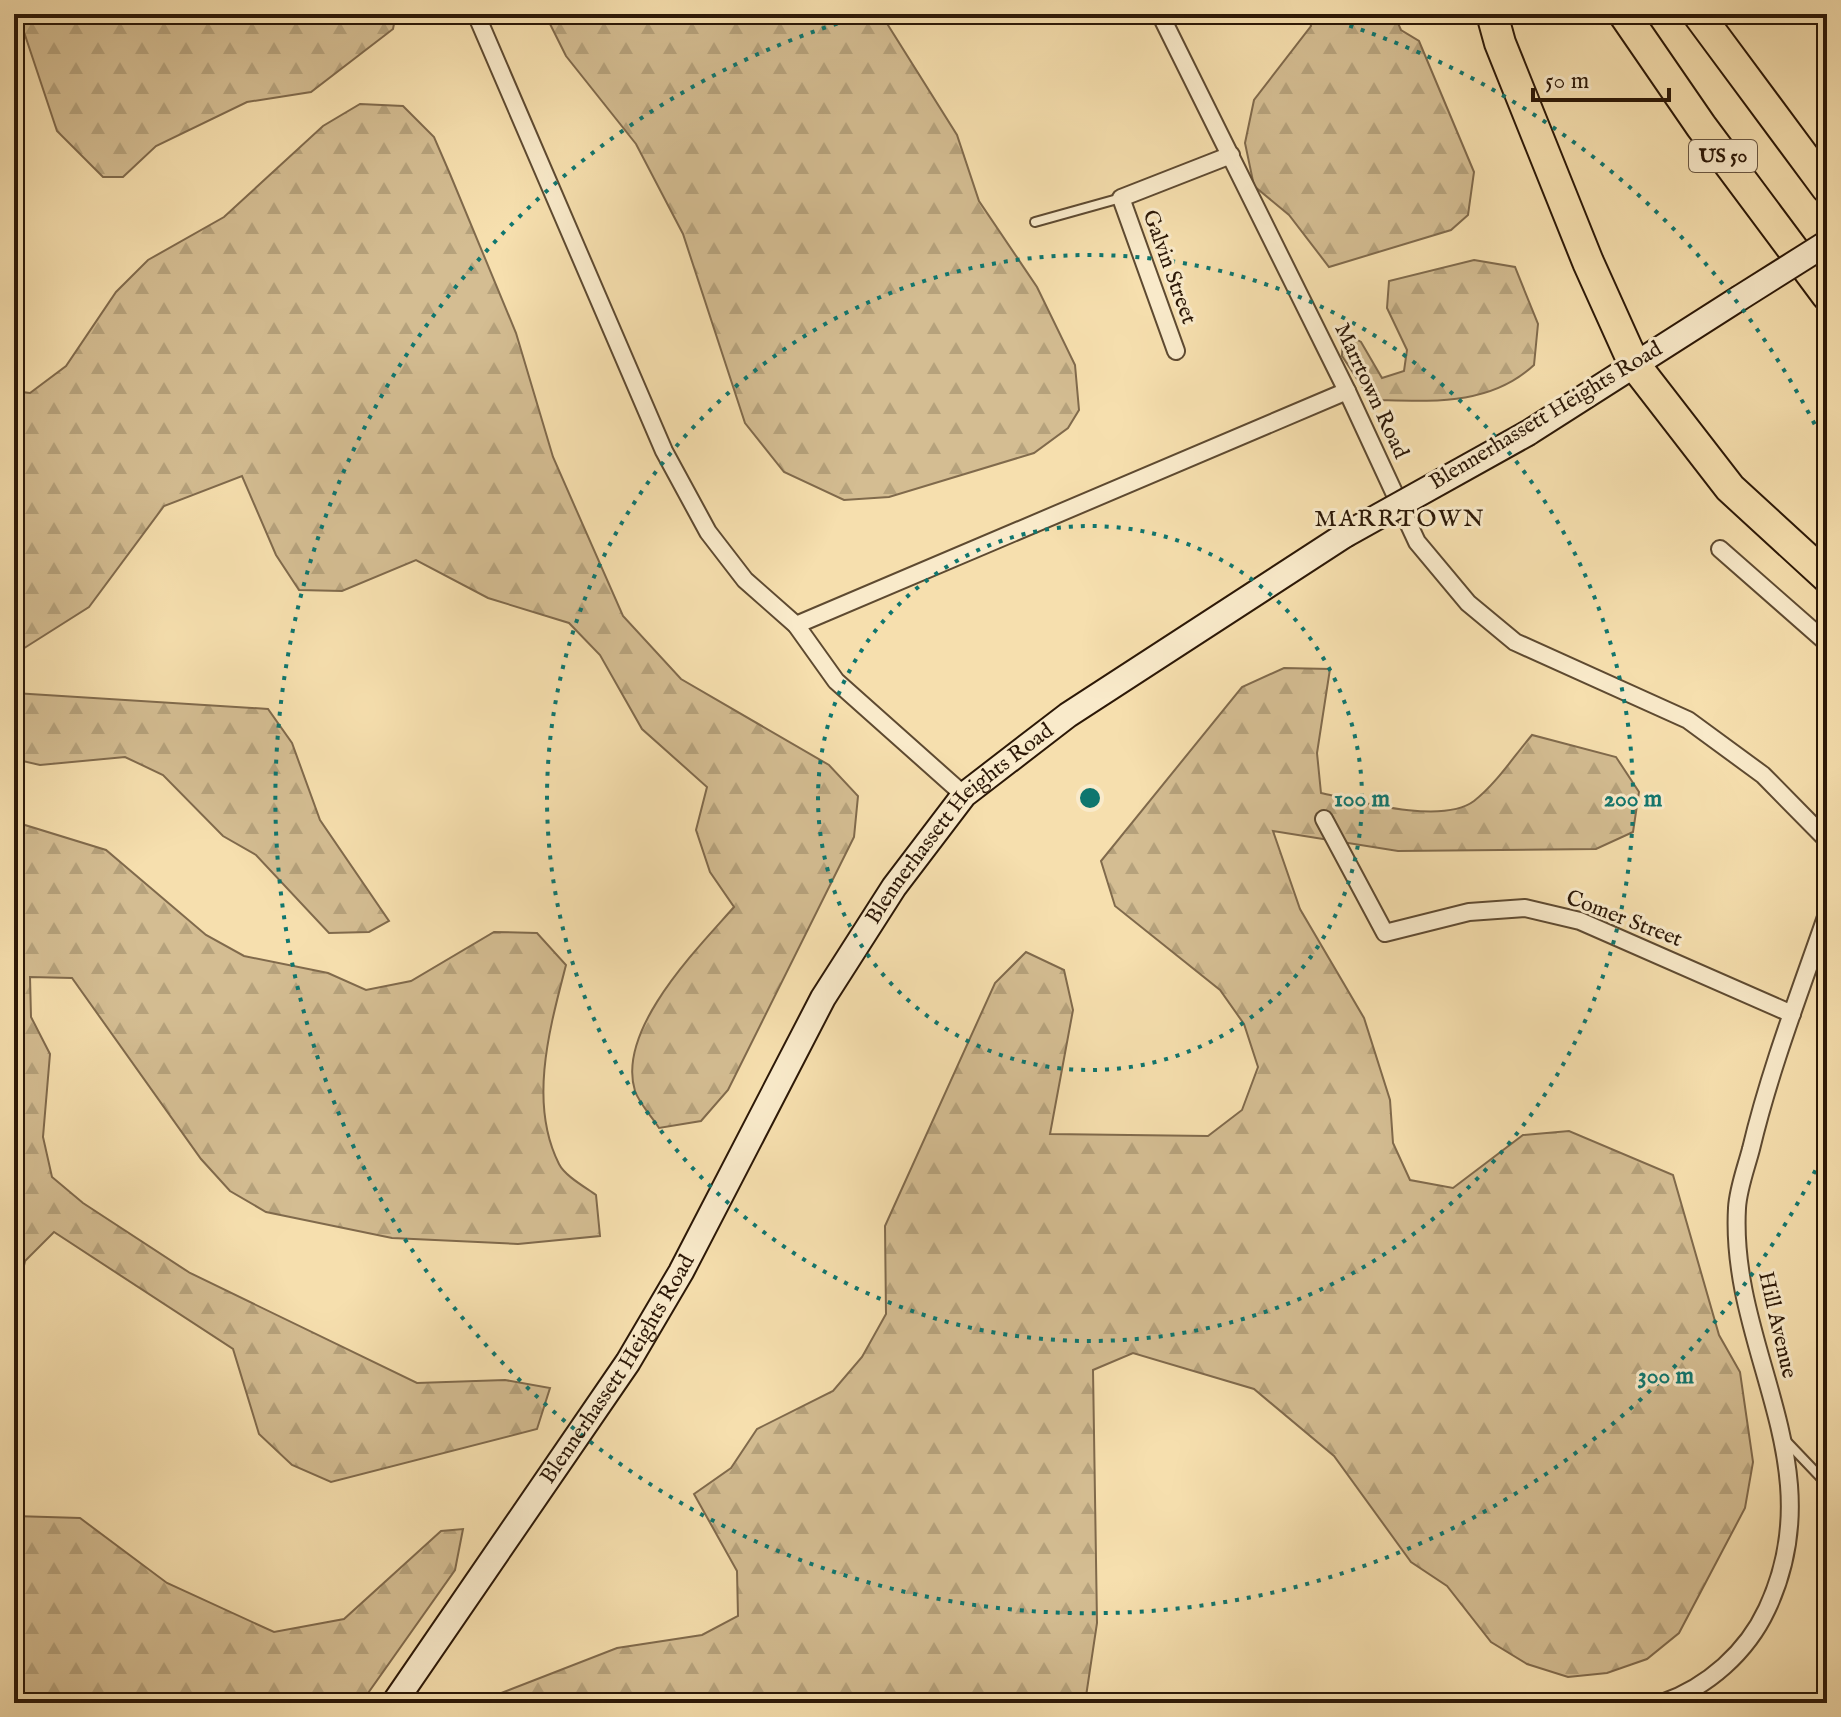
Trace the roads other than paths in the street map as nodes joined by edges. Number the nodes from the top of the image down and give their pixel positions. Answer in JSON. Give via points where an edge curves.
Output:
{"nodes":[{"id":1,"x":476,"y":14,"type":"edge"},
{"id":2,"x":1160,"y":14,"type":"edge"},
{"id":3,"x":1492,"y":14,"type":"edge"},
{"id":4,"x":1624,"y":14,"type":"edge"},
{"id":5,"x":1698,"y":14,"type":"edge"},
{"id":6,"x":1231,"y":155,"type":"junction"},
{"id":7,"x":1827,"y":188,"type":"edge"},
{"id":8,"x":1121,"y":198,"type":"junction"},
{"id":9,"x":1035,"y":222,"type":"dead end"},
{"id":10,"x":1827,"y":243,"type":"edge"},
{"id":11,"x":1827,"y":295,"type":"edge"},
{"id":12,"x":1176,"y":351,"type":"dead end"},
{"id":13,"x":1634,"y":364,"type":"junction"},
{"id":14,"x":1347,"y":391,"type":"junction"},
{"id":15,"x":1720,"y":549,"type":"dead end"},
{"id":16,"x":1827,"y":577,"type":"edge"},
{"id":17,"x":796,"y":625,"type":"junction"},
{"id":18,"x":1827,"y":643,"type":"edge"},
{"id":19,"x":964,"y":795,"type":"junction"},
{"id":20,"x":1324,"y":819,"type":"dead end"},
{"id":21,"x":1827,"y":840,"type":"edge"},
{"id":22,"x":1827,"y":914,"type":"edge"},
{"id":23,"x":1792,"y":1014,"type":"junction"},
{"id":24,"x":1783,"y":1438,"type":"junction"},
{"id":25,"x":1827,"y":1484,"type":"edge"},
{"id":26,"x":1671,"y":1702,"type":"edge"},
{"id":27,"x":394,"y":1703,"type":"edge"}],
"edges":[{"from":1,"to":17,"type":"street","via":[[664,451],[708,532],[745,580]]},
{"from":2,"to":6,"type":"street","name":"Marrtown Road"},
{"from":3,"to":13,"type":"highway","via":[[1588,262]]},
{"from":4,"to":11,"type":"highway","number":"US 50"},
{"from":5,"to":7,"type":"highway","number":"US 50"},
{"from":6,"to":8,"type":"street"},
{"from":6,"to":14,"type":"street","name":"Marrtown Road"},
{"from":8,"to":9,"type":"lane"},
{"from":8,"to":12,"type":"street","name":"Galvin Street"},
{"from":10,"to":13,"type":"street","name":"Blennerhassett Heights Road","bridge":true},
{"from":13,"to":16,"type":"highway","via":[[1730,488]]},
{"from":13,"to":19,"type":"street","name":"Blennerhassett Heights Road","bridge":true,"via":[[1528,433],[1345,535],[1068,715]]},
{"from":14,"to":17,"type":"street"},
{"from":14,"to":21,"type":"street","name":"Marrtown Road","via":[[1417,542],[1468,603],[1515,642],[1688,720],[1763,775]]},
{"from":15,"to":18,"type":"street"},
{"from":17,"to":19,"type":"street","via":[[836,681]]},
{"from":19,"to":27,"type":"street","name":"Blennerhassett Heights Road","via":[[894,887],[823,998],[681,1272],[628,1362]]},
{"from":20,"to":23,"type":"street","name":"Comer Street","via":[[1385,933],[1469,912],[1525,908],[1580,921]]},
{"from":22,"to":23,"type":"street","name":"Hill Avenue"},
{"from":23,"to":24,"type":"street","name":"Hill Avenue","via":[[1759,1115],[1737,1207],[1742,1279]]},
{"from":24,"to":25,"type":"lane"},
{"from":24,"to":26,"type":"street","name":"Hill Avenue","via":[[1793,1503],[1789,1544],[1773,1597],[1757,1632],[1730,1662]]}]}
